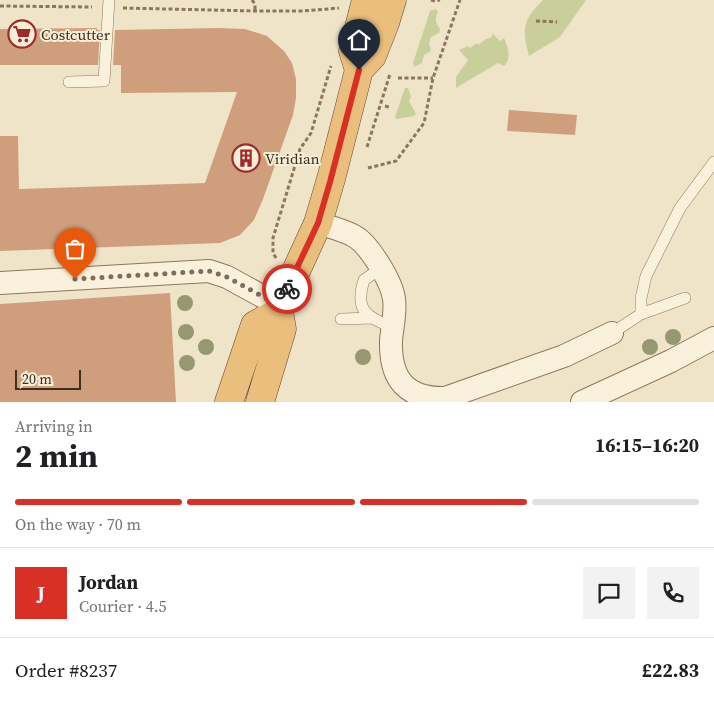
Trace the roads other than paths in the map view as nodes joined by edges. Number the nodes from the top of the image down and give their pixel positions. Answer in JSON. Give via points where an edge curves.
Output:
{"nodes":[{"id":1,"x":366,"y":0,"type":"edge"},
{"id":2,"x":392,"y":0,"type":"edge"},
{"id":3,"x":109,"y":4,"type":"edge"},
{"id":4,"x":359,"y":70,"type":"junction"},
{"id":5,"x":69,"y":82,"type":"dead end"},
{"id":6,"x":714,"y":162,"type":"edge"},
{"id":7,"x":327,"y":226,"type":"junction"},
{"id":8,"x":381,"y":268,"type":"junction"},
{"id":9,"x":0,"y":283,"type":"edge"},
{"id":10,"x":685,"y":298,"type":"dead end"},
{"id":11,"x":283,"y":301,"type":"junction"},
{"id":12,"x":641,"y":314,"type":"junction"},
{"id":13,"x":372,"y":318,"type":"junction"},
{"id":14,"x":341,"y":319,"type":"dead end"},
{"id":15,"x":393,"y":328,"type":"junction"},
{"id":16,"x":612,"y":333,"type":"joint"},
{"id":17,"x":714,"y":338,"type":"edge"},
{"id":18,"x":429,"y":400,"type":"edge"},
{"id":19,"x":229,"y":402,"type":"edge"},
{"id":20,"x":260,"y":402,"type":"edge"},
{"id":21,"x":582,"y":402,"type":"edge"}],
"edges":[{"from":1,"to":4,"type":"highway","via":[[353,51]]},
{"from":2,"to":4,"type":"highway","via":[[372,56]]},
{"from":3,"to":5,"type":"lane","via":[[104,81]]},
{"from":4,"to":7,"type":"highway","via":[[330,182]]},
{"from":6,"to":12,"type":"lane","via":[[680,208],[646,276]]},
{"from":7,"to":8,"type":"street","via":[[356,236]]},
{"from":7,"to":11,"type":"highway"},
{"from":8,"to":13,"type":"lane","via":[[364,280],[359,297],[363,309]]},
{"from":8,"to":15,"type":"street","via":[[394,301]]},
{"from":9,"to":11,"type":"street","via":[[209,271]]},
{"from":10,"to":12,"type":"lane"},
{"from":11,"to":19,"type":"highway","via":[[255,325]]},
{"from":11,"to":20,"type":"highway","via":[[282,329]]},
{"from":12,"to":16,"type":"lane"},
{"from":13,"to":14,"type":"lane"},
{"from":13,"to":15,"type":"lane"},
{"from":15,"to":18,"type":"street","via":[[392,352],[401,384]]},
{"from":16,"to":18,"type":"street","via":[[564,356],[445,398]]},
{"from":17,"to":21,"type":"street"}]}
